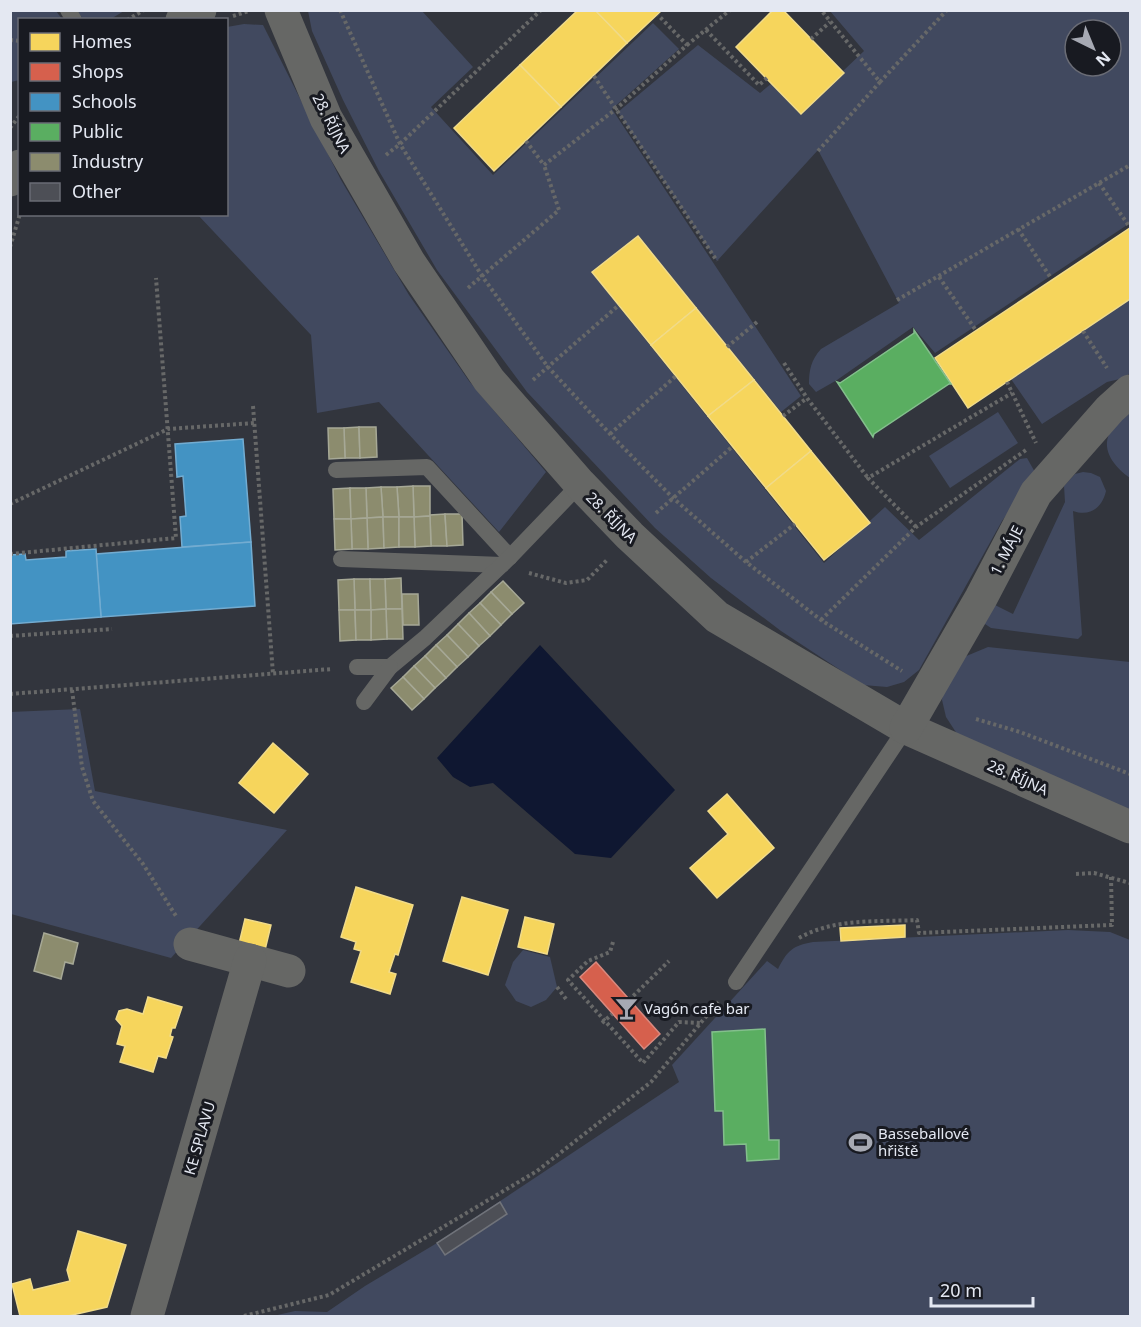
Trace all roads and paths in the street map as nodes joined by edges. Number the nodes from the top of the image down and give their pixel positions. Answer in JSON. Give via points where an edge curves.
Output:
{"nodes":[{"id":1,"x":144,"y":10,"type":"edge"},
{"id":2,"x":200,"y":10,"type":"edge"},
{"id":3,"x":281,"y":10,"type":"edge"},
{"id":4,"x":340,"y":10,"type":"edge"},
{"id":5,"x":541,"y":10,"type":"edge"},
{"id":6,"x":730,"y":10,"type":"edge"},
{"id":7,"x":821,"y":10,"type":"edge"},
{"id":8,"x":947,"y":10,"type":"edge"},
{"id":9,"x":658,"y":15,"type":"dead end"},
{"id":10,"x":130,"y":18,"type":"edge"},
{"id":11,"x":186,"y":18,"type":"edge"},
{"id":12,"x":830,"y":22,"type":"junction"},
{"id":13,"x":706,"y":30,"type":"junction"},
{"id":14,"x":811,"y":39,"type":"dead end"},
{"id":15,"x":687,"y":45,"type":"junction"},
{"id":16,"x":594,"y":76,"type":"dead end"},
{"id":17,"x":767,"y":78,"type":"dead end"},
{"id":18,"x":880,"y":82,"type":"junction"},
{"id":19,"x":616,"y":109,"type":"junction"},
{"id":20,"x":526,"y":141,"type":"dead end"},
{"id":21,"x":400,"y":144,"type":"junction"},
{"id":22,"x":818,"y":151,"type":"dead end"},
{"id":23,"x":544,"y":165,"type":"junction"},
{"id":24,"x":1131,"y":165,"type":"edge"},
{"id":25,"x":359,"y":174,"type":"junction"},
{"id":26,"x":1099,"y":183,"type":"junction"},
{"id":27,"x":19,"y":216,"type":"edge"},
{"id":28,"x":1129,"y":226,"type":"dead end"},
{"id":29,"x":1018,"y":229,"type":"junction"},
{"id":30,"x":10,"y":247,"type":"edge"},
{"id":31,"x":717,"y":261,"type":"dead end"},
{"id":32,"x":482,"y":276,"type":"junction"},
{"id":33,"x":939,"y":277,"type":"junction"},
{"id":34,"x":156,"y":278,"type":"dead end"},
{"id":35,"x":1051,"y":278,"type":"dead end"},
{"id":36,"x":897,"y":300,"type":"dead end"},
{"id":37,"x":619,"y":305,"type":"dead end"},
{"id":38,"x":442,"y":311,"type":"junction"},
{"id":39,"x":757,"y":322,"type":"dead end"},
{"id":40,"x":975,"y":329,"type":"dead end"},
{"id":41,"x":1083,"y":331,"type":"dead end"},
{"id":42,"x":727,"y":346,"type":"dead end"},
{"id":43,"x":784,"y":363,"type":"dead end"},
{"id":44,"x":548,"y":367,"type":"junction"},
{"id":45,"x":676,"y":376,"type":"dead end"},
{"id":46,"x":1007,"y":382,"type":"dead end"},
{"id":47,"x":1012,"y":393,"type":"junction"},
{"id":48,"x":1128,"y":393,"type":"edge"},
{"id":49,"x":807,"y":398,"type":"junction"},
{"id":50,"x":507,"y":403,"type":"junction"},
{"id":51,"x":253,"y":406,"type":"dead end"},
{"id":52,"x":783,"y":416,"type":"dead end"},
{"id":53,"x":254,"y":423,"type":"junction"},
{"id":54,"x":168,"y":429,"type":"junction"},
{"id":55,"x":610,"y":434,"type":"junction"},
{"id":56,"x":1046,"y":438,"type":"dead end"},
{"id":57,"x":1036,"y":443,"type":"junction"},
{"id":58,"x":732,"y":447,"type":"dead end"},
{"id":59,"x":336,"y":470,"type":"dead end"},
{"id":60,"x":868,"y":478,"type":"junction"},
{"id":61,"x":580,"y":484,"type":"junction"},
{"id":62,"x":674,"y":498,"type":"junction"},
{"id":63,"x":10,"y":504,"type":"edge"},
{"id":64,"x":795,"y":524,"type":"dead end"},
{"id":65,"x":916,"y":527,"type":"junction"},
{"id":66,"x":630,"y":536,"type":"junction"},
{"id":67,"x":10,"y":554,"type":"edge"},
{"id":68,"x":341,"y":559,"type":"dead end"},
{"id":69,"x":506,"y":561,"type":"junction"},
{"id":70,"x":746,"y":562,"type":"junction"},
{"id":71,"x":821,"y":620,"type":"junction"},
{"id":72,"x":112,"y":629,"type":"dead end"},
{"id":73,"x":10,"y":636,"type":"edge"},
{"id":74,"x":390,"y":667,"type":"junction"},
{"id":75,"x":357,"y":668,"type":"joint"},
{"id":76,"x":273,"y":674,"type":"junction"},
{"id":77,"x":72,"y":690,"type":"junction"},
{"id":78,"x":10,"y":694,"type":"edge"},
{"id":79,"x":364,"y":702,"type":"dead end"},
{"id":80,"x":913,"y":715,"type":"junction"},
{"id":81,"x":976,"y":719,"type":"dead end"},
{"id":82,"x":1131,"y":774,"type":"edge"},
{"id":83,"x":1131,"y":827,"type":"edge"},
{"id":84,"x":1076,"y":874,"type":"dead end"},
{"id":85,"x":1111,"y":877,"type":"junction"},
{"id":86,"x":1131,"y":883,"type":"edge"},
{"id":87,"x":613,"y":942,"type":"dead end"},
{"id":88,"x":190,"y":944,"type":"joint"},
{"id":89,"x":760,"y":947,"type":"junction"},
{"id":90,"x":250,"y":960,"type":"junction"},
{"id":91,"x":669,"y":961,"type":"dead end"},
{"id":92,"x":289,"y":971,"type":"dead end"},
{"id":93,"x":736,"y":982,"type":"joint"},
{"id":94,"x":557,"y":987,"type":"dead end"},
{"id":95,"x":566,"y":999,"type":"dead end"},
{"id":96,"x":629,"y":1000,"type":"dead end"},
{"id":97,"x":612,"y":1014,"type":"dead end"},
{"id":98,"x":603,"y":1022,"type":"junction"},
{"id":99,"x":701,"y":1023,"type":"junction"},
{"id":100,"x":147,"y":1317,"type":"edge"},
{"id":101,"x":244,"y":1317,"type":"edge"}],
"edges":[{"from":1,"to":10,"type":"path"},
{"from":2,"to":11,"type":"street"},
{"from":3,"to":25,"type":"street","name":"28. ŘÍJNA","via":[[326,118]]},
{"from":4,"to":21,"type":"path"},
{"from":5,"to":21,"type":"path"},
{"from":6,"to":13,"type":"path"},
{"from":7,"to":12,"type":"path"},
{"from":8,"to":18,"type":"path"},
{"from":9,"to":15,"type":"path"},
{"from":12,"to":14,"type":"path"},
{"from":12,"to":18,"type":"path"},
{"from":13,"to":15,"type":"path"},
{"from":13,"to":17,"type":"path","via":[[759,85]]},
{"from":15,"to":19,"type":"path"},
{"from":16,"to":19,"type":"path"},
{"from":18,"to":22,"type":"path"},
{"from":19,"to":23,"type":"path"},
{"from":19,"to":31,"type":"path"},
{"from":20,"to":23,"type":"path"},
{"from":21,"to":25,"type":"path"},
{"from":21,"to":32,"type":"path"},
{"from":23,"to":32,"type":"path","via":[[559,210]]},
{"from":24,"to":26,"type":"path"},
{"from":25,"to":38,"type":"street","name":"28. ŘÍJNA"},
{"from":26,"to":28,"type":"path"},
{"from":26,"to":29,"type":"path"},
{"from":27,"to":30,"type":"path"},
{"from":29,"to":33,"type":"path"},
{"from":29,"to":35,"type":"path"},
{"from":32,"to":38,"type":"path"},
{"from":32,"to":44,"type":"path"},
{"from":33,"to":36,"type":"path"},
{"from":33,"to":40,"type":"path"},
{"from":34,"to":54,"type":"path"},
{"from":37,"to":44,"type":"path"},
{"from":38,"to":50,"type":"street","name":"28. ŘÍJNA"},
{"from":39,"to":42,"type":"path"},
{"from":41,"to":48,"type":"path"},
{"from":43,"to":49,"type":"path"},
{"from":44,"to":50,"type":"path"},
{"from":44,"to":55,"type":"path"},
{"from":45,"to":55,"type":"path"},
{"from":46,"to":47,"type":"path"},
{"from":47,"to":57,"type":"path"},
{"from":47,"to":60,"type":"path"},
{"from":48,"to":80,"type":"street","name":"1. MÁJE","via":[[1036,493]]},
{"from":49,"to":52,"type":"path"},
{"from":49,"to":60,"type":"path"},
{"from":50,"to":61,"type":"street","name":"28. ŘÍJNA"},
{"from":51,"to":53,"type":"path"},
{"from":53,"to":54,"type":"path"},
{"from":53,"to":76,"type":"path"},
{"from":54,"to":63,"type":"path"},
{"from":54,"to":67,"type":"path","via":[[176,538]]},
{"from":55,"to":62,"type":"path"},
{"from":56,"to":57,"type":"path"},
{"from":57,"to":65,"type":"path"},
{"from":58,"to":62,"type":"path"},
{"from":59,"to":69,"type":"lane","via":[[427,467]]},
{"from":60,"to":65,"type":"path"},
{"from":61,"to":66,"type":"street","name":"28. ŘÍJNA"},
{"from":61,"to":69,"type":"lane"},
{"from":62,"to":66,"type":"path"},
{"from":62,"to":70,"type":"path"},
{"from":64,"to":70,"type":"path"},
{"from":65,"to":71,"type":"path"},
{"from":66,"to":69,"type":"path","via":[[587,580],[566,583]]},
{"from":66,"to":80,"type":"street","name":"28. ŘÍJNA","via":[[717,617]]},
{"from":68,"to":69,"type":"lane"},
{"from":69,"to":74,"type":"lane"},
{"from":70,"to":71,"type":"path"},
{"from":71,"to":80,"type":"path","via":[[908,675]]},
{"from":72,"to":73,"type":"path"},
{"from":74,"to":75,"type":"lane"},
{"from":74,"to":79,"type":"lane"},
{"from":75,"to":76,"type":"path"},
{"from":76,"to":77,"type":"path"},
{"from":77,"to":78,"type":"path"},
{"from":77,"to":88,"type":"path","via":[[82,767],[93,801],[143,864]]},
{"from":80,"to":83,"type":"street","name":"28. ŘÍJNA"},
{"from":80,"to":89,"type":"lane"},
{"from":81,"to":82,"type":"path"},
{"from":84,"to":85,"type":"path"},
{"from":85,"to":86,"type":"path"},
{"from":85,"to":89,"type":"path","via":[[1112,925],[919,933],[917,920],[834,924],[787,944]]},
{"from":87,"to":98,"type":"path","via":[[610,952],[588,961],[568,980]]},
{"from":88,"to":90,"type":"street"},
{"from":89,"to":93,"type":"lane"},
{"from":90,"to":92,"type":"street"},
{"from":90,"to":100,"type":"street","name":"KE SPLAVU"},
{"from":91,"to":96,"type":"path"},
{"from":93,"to":99,"type":"path"},
{"from":94,"to":95,"type":"path"},
{"from":97,"to":98,"type":"path"},
{"from":98,"to":99,"type":"path","via":[[643,1063],[679,1022]]},
{"from":99,"to":101,"type":"path","via":[[651,1082],[537,1171],[329,1295]]}]}
